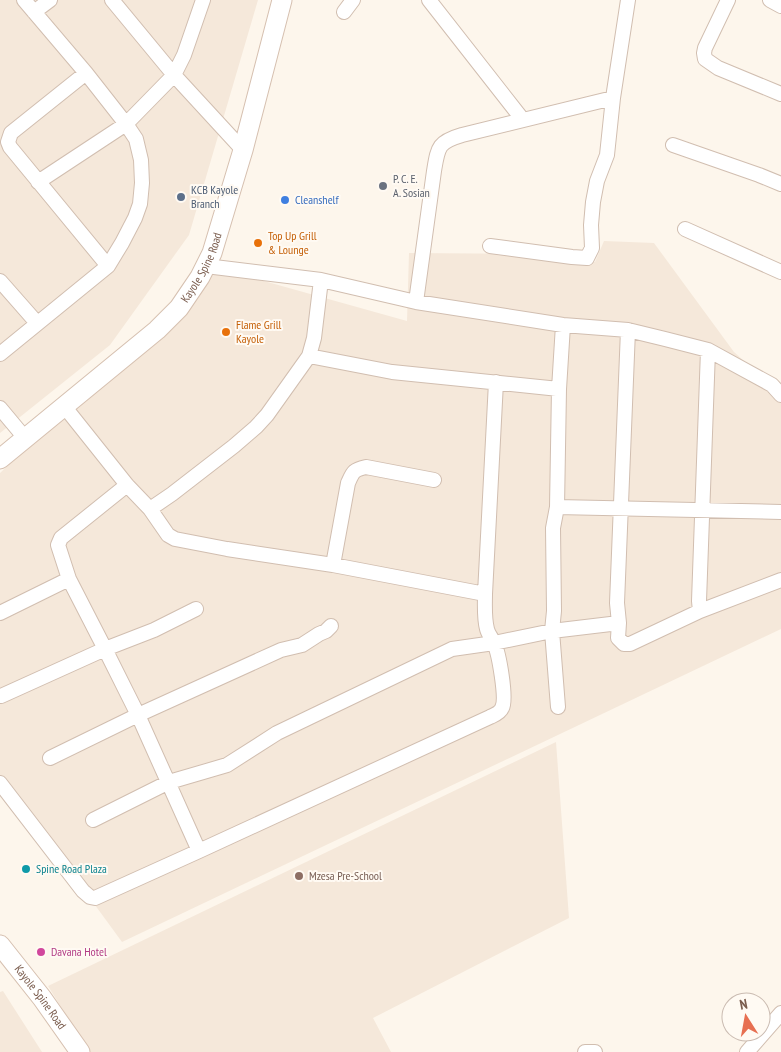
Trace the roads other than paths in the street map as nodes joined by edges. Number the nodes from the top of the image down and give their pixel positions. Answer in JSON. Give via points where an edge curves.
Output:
{"nodes":[{"id":1,"x":24,"y":0,"type":"edge"},
{"id":2,"x":50,"y":0,"type":"edge"},
{"id":3,"x":112,"y":0,"type":"edge"},
{"id":4,"x":282,"y":0,"type":"edge"},
{"id":5,"x":353,"y":0,"type":"edge"},
{"id":6,"x":429,"y":0,"type":"edge"},
{"id":7,"x":628,"y":0,"type":"edge"},
{"id":8,"x":728,"y":0,"type":"edge"},
{"id":9,"x":770,"y":0,"type":"edge"},
{"id":10,"x":199,"y":3,"type":"edge"},
{"id":11,"x":781,"y":6,"type":"edge"},
{"id":12,"x":34,"y":12,"type":"junction"},
{"id":13,"x":344,"y":12,"type":"dead end"},
{"id":14,"x":86,"y":73,"type":"junction"},
{"id":15,"x":174,"y":74,"type":"junction"},
{"id":16,"x":781,"y":94,"type":"edge"},
{"id":17,"x":613,"y":98,"type":"junction"},
{"id":18,"x":523,"y":120,"type":"junction"},
{"id":19,"x":126,"y":124,"type":"junction"},
{"id":20,"x":4,"y":145,"type":"edge"},
{"id":21,"x":673,"y":145,"type":"dead end"},
{"id":22,"x":243,"y":150,"type":"junction"},
{"id":23,"x":38,"y":182,"type":"junction"},
{"id":24,"x":781,"y":184,"type":"edge"},
{"id":25,"x":685,"y":230,"type":"dead end"},
{"id":26,"x":490,"y":246,"type":"dead end"},
{"id":27,"x":108,"y":266,"type":"junction"},
{"id":28,"x":206,"y":266,"type":"junction"},
{"id":29,"x":781,"y":272,"type":"edge"},
{"id":30,"x":321,"y":280,"type":"junction"},
{"id":31,"x":0,"y":281,"type":"edge"},
{"id":32,"x":416,"y":302,"type":"junction"},
{"id":33,"x":37,"y":323,"type":"junction"},
{"id":34,"x":563,"y":326,"type":"junction"},
{"id":35,"x":628,"y":330,"type":"junction"},
{"id":36,"x":708,"y":350,"type":"junction"},
{"id":37,"x":0,"y":354,"type":"edge"},
{"id":38,"x":309,"y":356,"type":"junction"},
{"id":39,"x":496,"y":382,"type":"junction"},
{"id":40,"x":559,"y":389,"type":"junction"},
{"id":41,"x":781,"y":395,"type":"edge"},
{"id":42,"x":64,"y":406,"type":"junction"},
{"id":43,"x":0,"y":408,"type":"edge"},
{"id":44,"x":25,"y":438,"type":"junction"},
{"id":45,"x":0,"y":459,"type":"edge"},
{"id":46,"x":434,"y":480,"type":"dead end"},
{"id":47,"x":127,"y":486,"type":"junction"},
{"id":48,"x":557,"y":507,"type":"junction"},
{"id":49,"x":620,"y":508,"type":"junction"},
{"id":50,"x":150,"y":509,"type":"junction"},
{"id":51,"x":703,"y":510,"type":"junction"},
{"id":52,"x":781,"y":512,"type":"edge"},
{"id":53,"x":333,"y":565,"type":"junction"},
{"id":54,"x":69,"y":579,"type":"junction"},
{"id":55,"x":781,"y":580,"type":"edge"},
{"id":56,"x":485,"y":594,"type":"junction"},
{"id":57,"x":196,"y":609,"type":"dead end"},
{"id":58,"x":700,"y":612,"type":"junction"},
{"id":59,"x":0,"y":613,"type":"edge"},
{"id":60,"x":619,"y":622,"type":"junction"},
{"id":61,"x":331,"y":626,"type":"dead end"},
{"id":62,"x":552,"y":632,"type":"junction"},
{"id":63,"x":494,"y":643,"type":"junction"},
{"id":64,"x":106,"y":649,"type":"junction"},
{"id":65,"x":1,"y":696,"type":"dead end"},
{"id":66,"x":558,"y":707,"type":"dead end"},
{"id":67,"x":138,"y":715,"type":"junction"},
{"id":68,"x":50,"y":758,"type":"dead end"},
{"id":69,"x":169,"y":782,"type":"junction"},
{"id":70,"x":0,"y":783,"type":"edge"},
{"id":71,"x":93,"y":820,"type":"dead end"},
{"id":72,"x":199,"y":851,"type":"junction"},
{"id":73,"x":0,"y":945,"type":"edge"},
{"id":74,"x":781,"y":1013,"type":"edge"},
{"id":75,"x":80,"y":1052,"type":"edge"},
{"id":76,"x":585,"y":1052,"type":"edge"},
{"id":77,"x":595,"y":1052,"type":"edge"},
{"id":78,"x":747,"y":1052,"type":"edge"}],
"edges":[{"from":1,"to":12,"type":"street"},
{"from":2,"to":12,"type":"street"},
{"from":3,"to":15,"type":"street"},
{"from":4,"to":22,"type":"main road","name":"Kayole Spine Road"},
{"from":5,"to":13,"type":"street"},
{"from":6,"to":18,"type":"street"},
{"from":7,"to":17,"type":"street"},
{"from":8,"to":16,"type":"street","via":[[705,48],[705,59],[718,68]]},
{"from":9,"to":11,"type":"street"},
{"from":10,"to":15,"type":"street","via":[[184,55]]},
{"from":12,"to":14,"type":"street"},
{"from":14,"to":19,"type":"street"},
{"from":14,"to":20,"type":"street","via":[[11,133]]},
{"from":15,"to":19,"type":"street"},
{"from":15,"to":22,"type":"street"},
{"from":17,"to":18,"type":"street"},
{"from":17,"to":26,"type":"street","via":[[606,155],[596,181],[592,248],[587,258]]},
{"from":18,"to":32,"type":"street","via":[[442,143],[434,170]]},
{"from":19,"to":23,"type":"street"},
{"from":19,"to":27,"type":"street","via":[[136,139],[141,160],[140,204]]},
{"from":20,"to":23,"type":"street","via":[[10,147]]},
{"from":21,"to":24,"type":"street"},
{"from":22,"to":28,"type":"main road","name":"Kayole Spine Road"},
{"from":23,"to":27,"type":"street"},
{"from":25,"to":29,"type":"street"},
{"from":27,"to":33,"type":"street"},
{"from":28,"to":30,"type":"street"},
{"from":28,"to":42,"type":"main road","name":"Kayole Spine Road","via":[[179,308],[157,330]]},
{"from":30,"to":32,"type":"street"},
{"from":30,"to":38,"type":"street"},
{"from":31,"to":33,"type":"street"},
{"from":32,"to":34,"type":"street"},
{"from":33,"to":37,"type":"street"},
{"from":34,"to":35,"type":"street"},
{"from":34,"to":40,"type":"street"},
{"from":35,"to":36,"type":"street"},
{"from":35,"to":49,"type":"street"},
{"from":36,"to":41,"type":"street","via":[[772,385]]},
{"from":36,"to":51,"type":"street"},
{"from":38,"to":39,"type":"street","via":[[392,372]]},
{"from":38,"to":50,"type":"street","via":[[256,427]]},
{"from":39,"to":40,"type":"street"},
{"from":39,"to":56,"type":"street"},
{"from":40,"to":48,"type":"street"},
{"from":42,"to":44,"type":"main road","name":"Kayole Spine Road"},
{"from":42,"to":47,"type":"street"},
{"from":43,"to":44,"type":"street"},
{"from":44,"to":45,"type":"main road","name":"Kayole Spine Road"},
{"from":46,"to":53,"type":"street","via":[[366,467],[352,472]]},
{"from":47,"to":50,"type":"street"},
{"from":47,"to":54,"type":"street","via":[[61,538],[58,545]]},
{"from":48,"to":49,"type":"street"},
{"from":48,"to":62,"type":"street","via":[[553,528]]},
{"from":49,"to":51,"type":"street"},
{"from":49,"to":60,"type":"street"},
{"from":50,"to":53,"type":"street","via":[[162,528],[175,539]]},
{"from":51,"to":52,"type":"street"},
{"from":51,"to":58,"type":"street"},
{"from":53,"to":56,"type":"street"},
{"from":54,"to":59,"type":"street"},
{"from":54,"to":64,"type":"street"},
{"from":55,"to":58,"type":"street"},
{"from":56,"to":63,"type":"street","via":[[487,632]]},
{"from":57,"to":64,"type":"street"},
{"from":58,"to":60,"type":"street","via":[[630,644],[624,644],[618,638]]},
{"from":60,"to":62,"type":"street"},
{"from":61,"to":67,"type":"street","via":[[302,645],[281,650]]},
{"from":62,"to":63,"type":"street"},
{"from":62,"to":66,"type":"street"},
{"from":63,"to":69,"type":"street","via":[[452,649],[277,733],[227,765]]},
{"from":63,"to":72,"type":"street","via":[[503,689],[501,711]]},
{"from":64,"to":65,"type":"street"},
{"from":64,"to":67,"type":"street"},
{"from":67,"to":68,"type":"street"},
{"from":67,"to":69,"type":"street"},
{"from":69,"to":71,"type":"street"},
{"from":69,"to":72,"type":"street"},
{"from":70,"to":72,"type":"street","via":[[82,891],[90,897],[95,898]]},
{"from":73,"to":75,"type":"main road","name":"Kayole Spine Road"},
{"from":74,"to":78,"type":"street"},
{"from":76,"to":77,"type":"street"}]}
